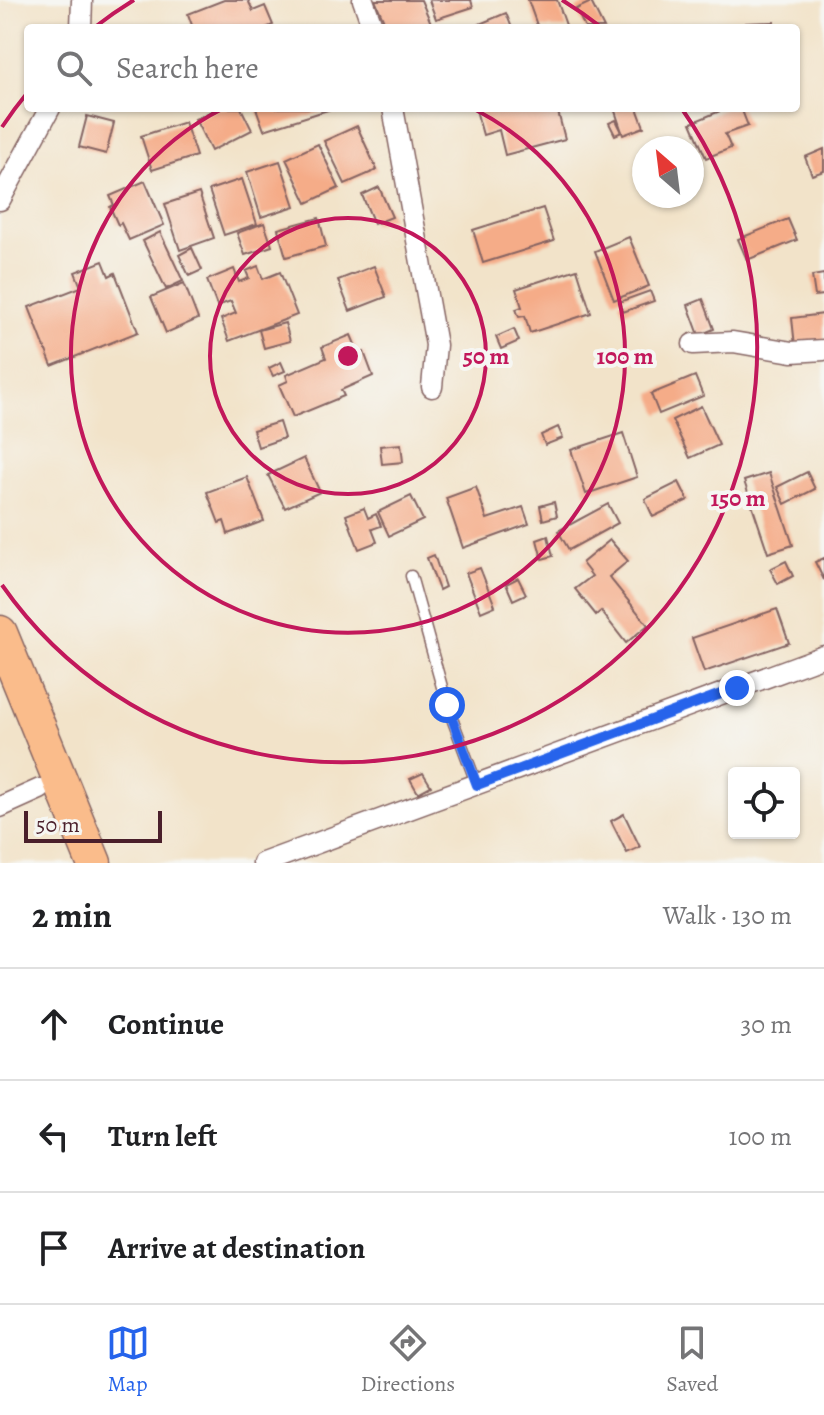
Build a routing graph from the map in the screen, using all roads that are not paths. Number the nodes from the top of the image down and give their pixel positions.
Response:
1 (82, 0) edge
2 (363, 0) edge
3 (81, 24) edge
4 (372, 24) edge
5 (48, 112) edge
6 (394, 112) edge
7 (0, 200) edge
8 (693, 344) dead end
9 (824, 350) edge
10 (432, 387) dead end
11 (411, 576) dead end
12 (0, 633) edge
13 (824, 656) edge
14 (0, 692) edge
15 (477, 785) junction
16 (40, 789) junction
17 (0, 807) edge
18 (70, 863) edge
19 (94, 863) edge
20 (263, 863) edge

1 - 3 street
2 - 4 street
5 - 7 street
6 - 10 street
8 - 9 street
11 - 15 lane
12 - 19 main road
13 - 15 street
14 - 16 main road
15 - 20 street
16 - 17 street
16 - 18 main road

